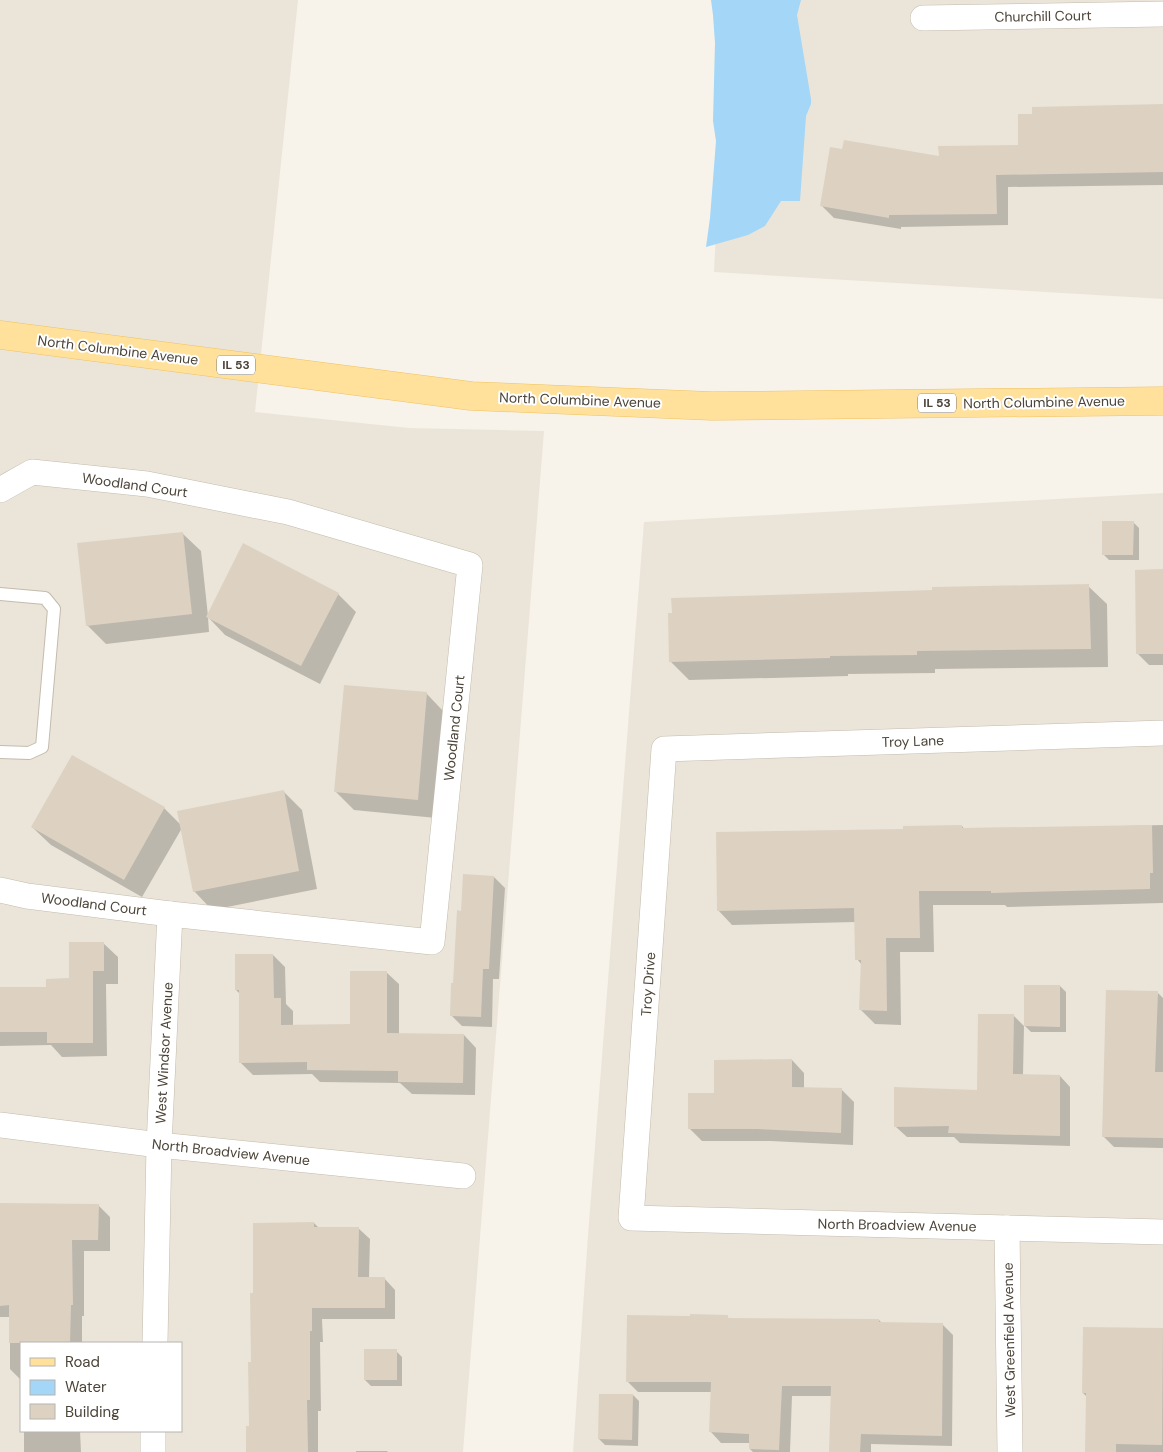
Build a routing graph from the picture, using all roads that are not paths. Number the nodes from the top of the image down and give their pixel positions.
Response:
1 (1163, 14) edge
2 (923, 18) dead end
3 (0, 335) edge
4 (1163, 401) edge
5 (0, 490) edge
6 (0, 594) edge
7 (1163, 733) edge
8 (664, 749) joint
9 (0, 752) edge
10 (0, 890) edge
11 (170, 914) junction
12 (0, 1125) edge
13 (159, 1145) junction
14 (463, 1176) dead end
15 (631, 1218) joint
16 (1007, 1228) junction
17 (1163, 1232) edge
18 (155, 1342) edge
19 (154, 1432) edge
20 (153, 1452) edge
21 (1010, 1452) edge

1 - 2 street, Churchill Court
3 - 4 main road, North Columbine Avenue / IL 53
5 - 11 street, Woodland Court
6 - 9 lane
7 - 8 street, Troy Lane
8 - 15 street, Troy Drive
10 - 11 street, Woodland Court
11 - 13 street, West Windsor Avenue
12 - 13 street, North Broadview Avenue
13 - 14 street, North Broadview Avenue
13 - 18 street, West Windsor Avenue
15 - 16 street, North Broadview Avenue
16 - 17 street, North Broadview Avenue
16 - 21 street, West Greenfield Avenue
19 - 20 street

